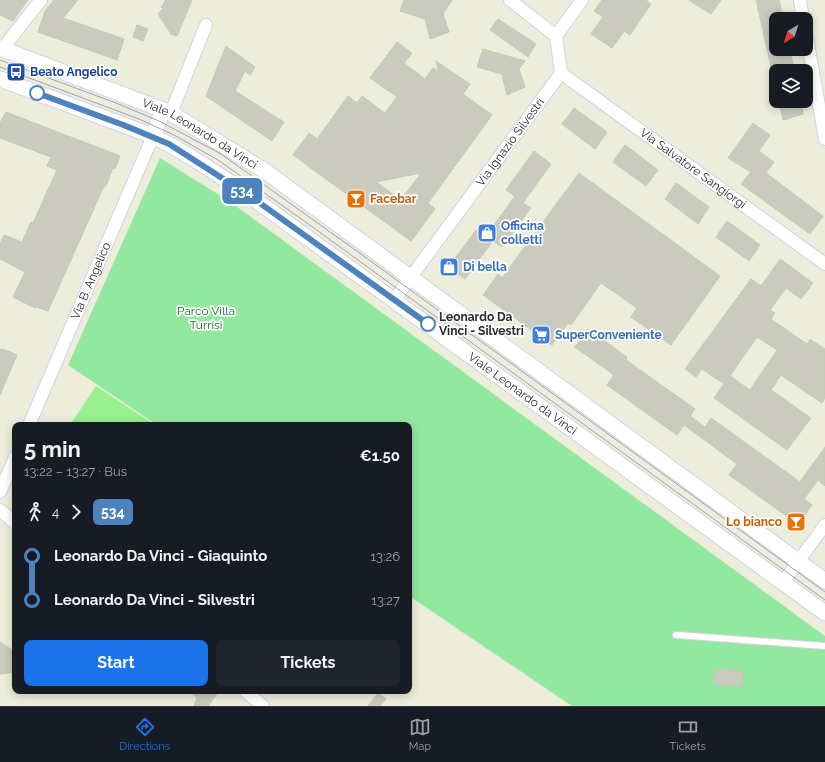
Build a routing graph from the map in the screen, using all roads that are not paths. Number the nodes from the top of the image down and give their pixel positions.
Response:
1 (41, 0) edge
2 (510, 0) edge
3 (582, 0) edge
4 (800, 0) edge
5 (802, 12) edge
6 (206, 25) dead end
7 (556, 36) junction
8 (1, 48) edge
9 (810, 56) edge
10 (561, 73) junction
11 (0, 79) edge
12 (167, 111) junction
13 (153, 136) junction
14 (825, 139) edge
15 (825, 264) edge
16 (410, 277) junction
17 (394, 300) junction
18 (30, 422) edge
19 (12, 464) edge
20 (0, 492) edge
21 (0, 510) edge
22 (12, 520) edge
23 (825, 525) edge
24 (798, 561) junction
25 (825, 581) edge
26 (783, 582) junction
27 (825, 613) edge
28 (676, 635) dead end
29 (825, 646) edge
30 (249, 694) edge
31 (263, 706) edge

1 - 8 street
2 - 7 street
3 - 7 street
4 - 5 street
6 - 12 street
7 - 10 street
8 - 12 street, Viale Leonardo da Vinci
9 - 14 street
10 - 15 street, Via Salvatore Sangiorgi
10 - 16 street, Via Ignazio Silvestri
11 - 13 street, Viale Leonardo da Vinci
12 - 13 street
12 - 16 street, Viale Leonardo da Vinci
13 - 17 street, Viale Leonardo da Vinci
13 - 18 street, Via B. Angelico
16 - 17 street, Via Ignazio Silvestri
16 - 24 street, Viale Leonardo da Vinci
17 - 26 street, Viale Leonardo da Vinci
19 - 20 street
21 - 22 street
23 - 24 street
24 - 25 street, Viale Leonardo da Vinci
24 - 26 street
26 - 27 street, Viale Leonardo da Vinci
28 - 29 lane
30 - 31 street

